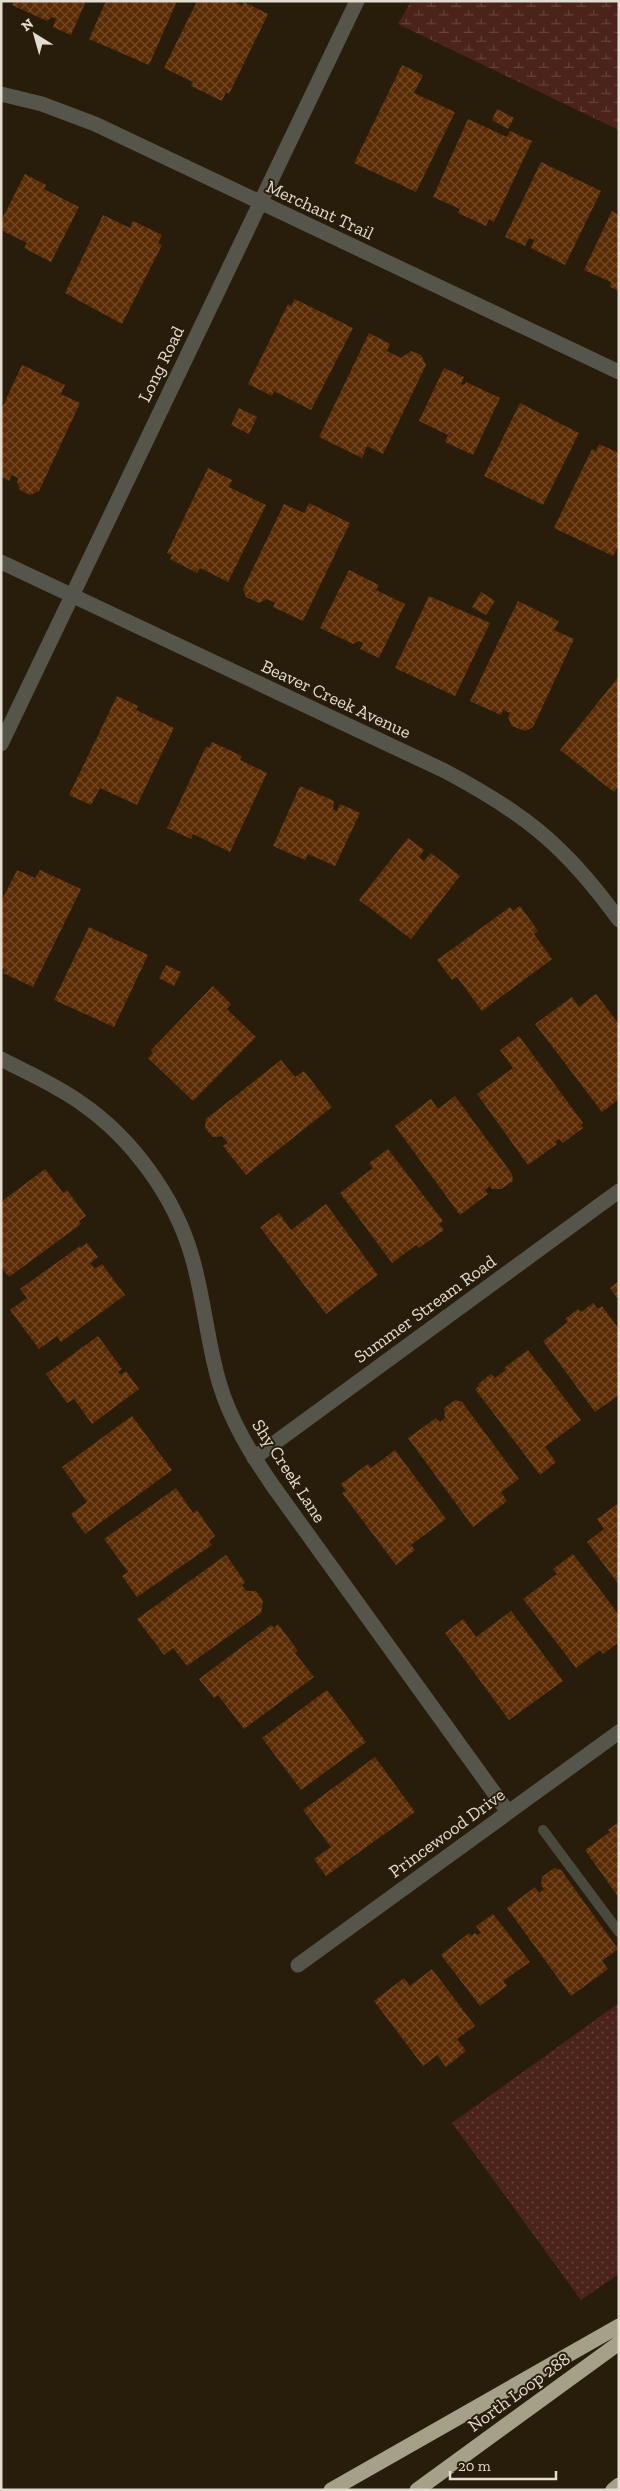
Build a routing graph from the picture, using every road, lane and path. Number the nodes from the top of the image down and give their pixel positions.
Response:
1 (357, 1) edge
2 (1, 94) edge
3 (259, 202) junction
4 (619, 372) edge
5 (1, 562) edge
6 (72, 596) junction
7 (1, 744) edge
8 (619, 920) edge
9 (1, 1059) edge
10 (619, 1190) edge
11 (254, 1458) junction
12 (619, 1732) edge
13 (508, 1812) junction
14 (298, 1965) dead end
15 (619, 2326) edge
16 (619, 2342) edge
17 (619, 2486) edge
18 (331, 2490) edge
19 (417, 2490) edge
20 (613, 2490) edge

1 - 3 street, Long Road
2 - 3 street, Merchant Trail
3 - 4 street, Merchant Trail
3 - 6 street, Long Road
5 - 6 street, Beaver Creek Avenue
6 - 7 street, Long Road
6 - 8 street, Beaver Creek Avenue
9 - 11 street, Shy Creek Lane
10 - 11 street, Summer Stream Road
11 - 13 street, Shy Creek Lane
12 - 13 street, Princewood Drive
13 - 14 street, Princewood Drive
15 - 18 highway
16 - 19 highway, North Loop 288
17 - 20 highway

